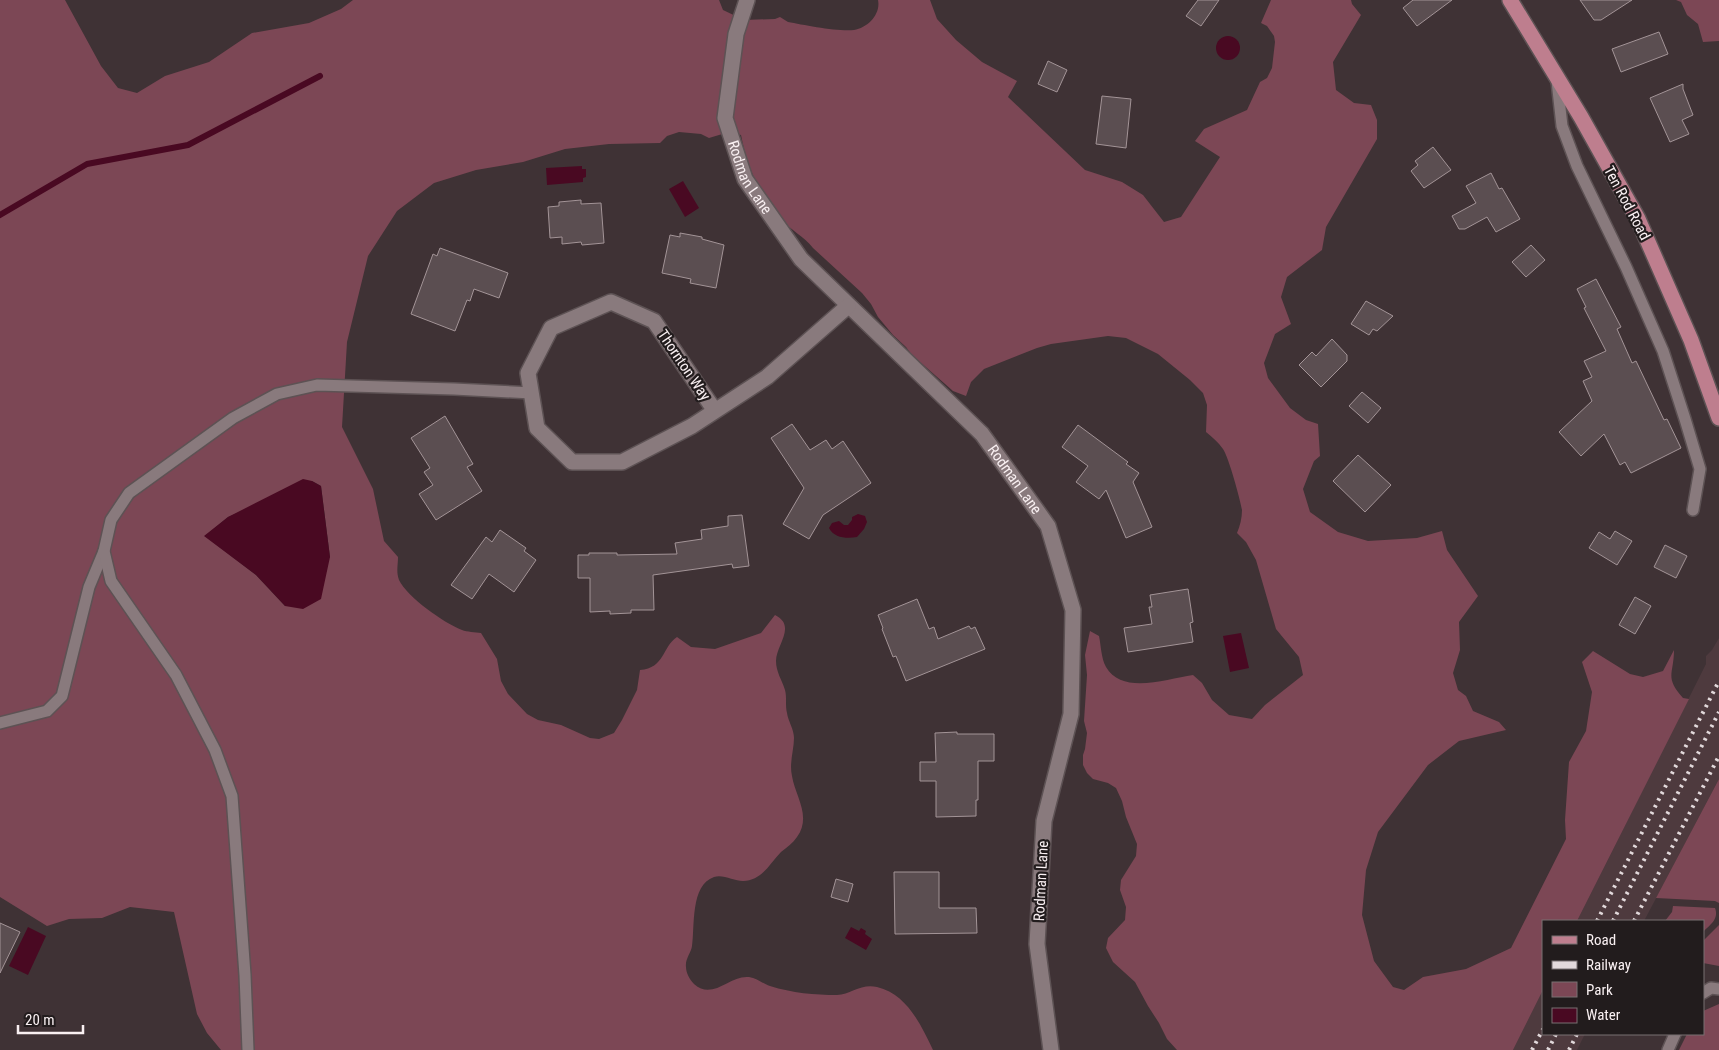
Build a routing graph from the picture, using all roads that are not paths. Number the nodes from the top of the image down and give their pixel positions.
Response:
1 (747, 0) edge
2 (1510, 0) edge
3 (1556, 76) junction
4 (848, 306) junction
5 (532, 393) junction
6 (715, 411) junction
7 (1719, 418) edge
8 (1693, 510) dead end
9 (104, 551) junction
10 (0, 723) edge
11 (1719, 989) edge
12 (1704, 992) edge
13 (1675, 1035) edge
14 (248, 1050) edge
15 (1052, 1050) edge
16 (1668, 1050) edge

1 - 4 street, Rodman Lane
2 - 3 main road, Ten Rod Road
3 - 7 main road, Ten Rod Road
3 - 8 lane
4 - 6 street, Thornton Way
4 - 15 street, Rodman Lane
5 - 6 street, Thornton Way
5 - 6 street, Thornton Way
5 - 9 lane
9 - 10 lane
9 - 14 lane
11 - 12 lane
13 - 16 lane

